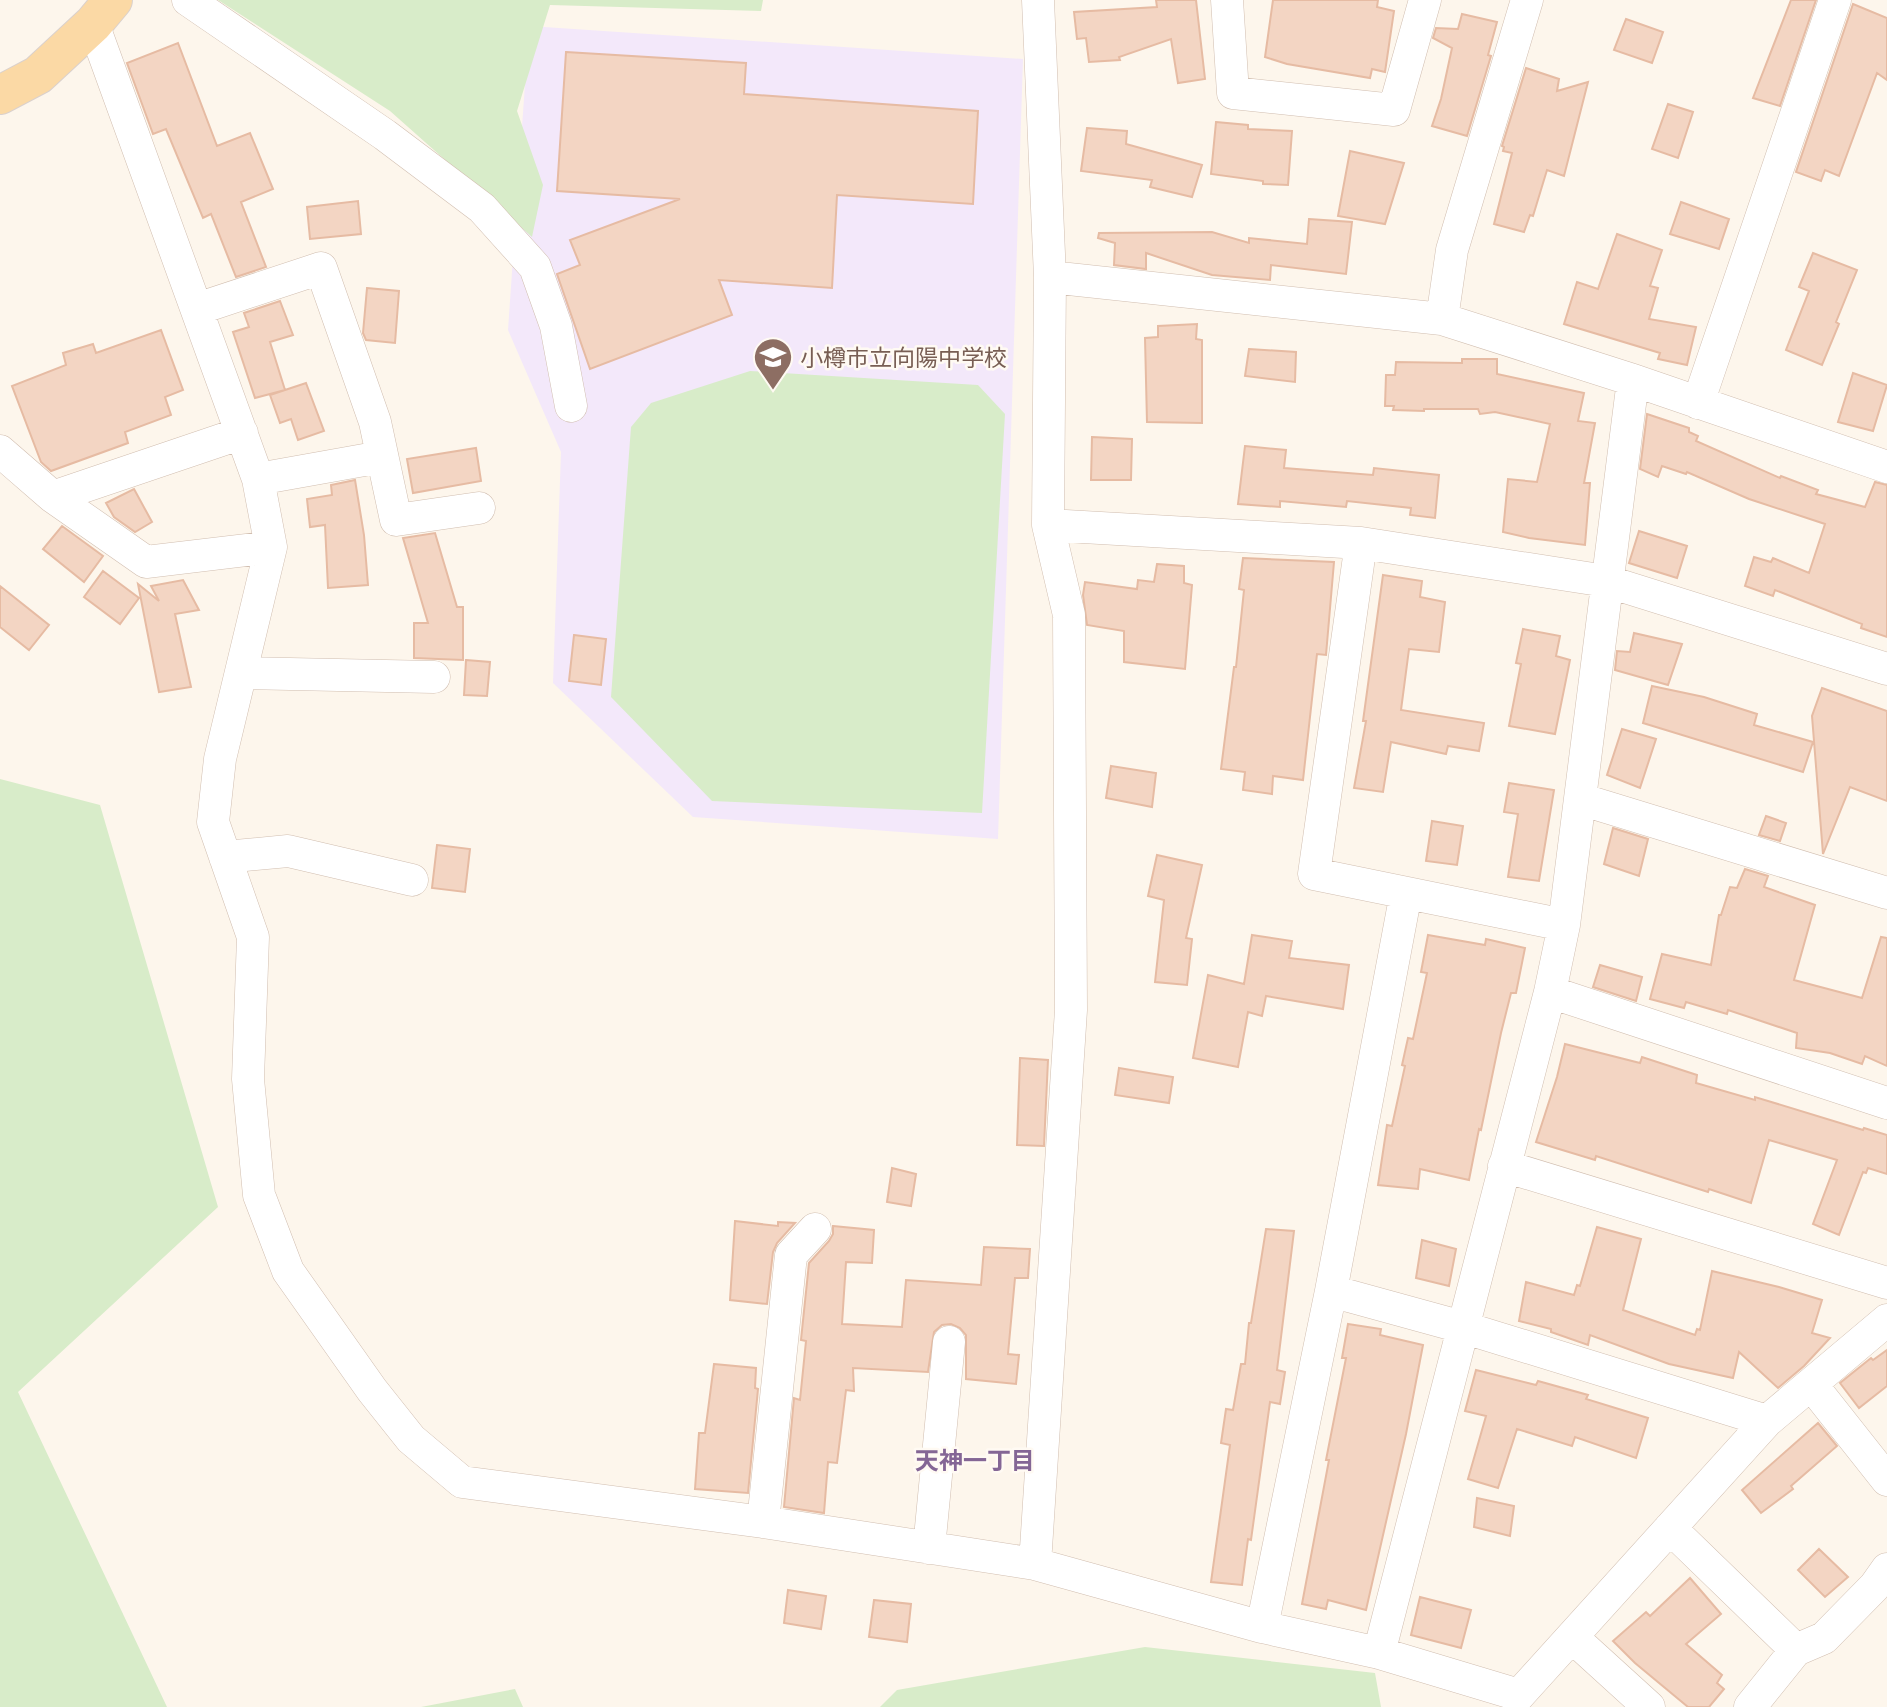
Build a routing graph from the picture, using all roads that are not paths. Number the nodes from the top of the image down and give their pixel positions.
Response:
1 (188, 0) edge
2 (1038, 0) edge
3 (1227, 0) edge
4 (1425, 0) edge
5 (1527, 0) edge
6 (1835, 0) edge
7 (103, 12) edge
8 (0, 95) edge
9 (1051, 277) junction
10 (197, 309) junction
11 (1443, 319) junction
12 (1633, 380) junction
13 (1698, 402) junction
14 (571, 406) dead end
15 (242, 433) junction
16 (0, 451) edge
17 (381, 457) junction
18 (1887, 467) edge
19 (258, 479) junction
20 (52, 497) junction
21 (479, 508) dead end
22 (1048, 525) junction
23 (1362, 542) junction
24 (271, 547) junction
25 (1606, 581) junction
26 (1887, 669) edge
27 (241, 673) junction
28 (434, 677) dead end
29 (1580, 799) junction
30 (225, 857) junction
31 (412, 880) dead end
32 (1406, 893) junction
33 (1887, 894) edge
34 (1564, 925) junction
35 (1550, 992) junction
36 (1887, 1103) edge
37 (1504, 1166) junction
38 (815, 1229) dead end
39 (1887, 1283) edge
40 (1331, 1292) junction
41 (1887, 1320) edge
42 (1462, 1327) junction
43 (949, 1342) dead end
44 (1811, 1384) junction
45 (1767, 1421) junction
46 (1887, 1480) edge
47 (763, 1522) junction
48 (1670, 1528) junction
49 (929, 1548) junction
50 (1035, 1564) junction
51 (1887, 1570) edge
52 (1262, 1627) junction
53 (1572, 1637) junction
54 (1796, 1650) junction
55 (1379, 1653) junction
56 (1521, 1701) edge
57 (1649, 1707) edge
58 (1750, 1707) edge

1 - 14 street
2 - 9 street
3 - 4 street
5 - 11 street
6 - 13 street
7 - 8 main road
7 - 10 street
9 - 11 street
9 - 22 street
10 - 15 street
10 - 17 street
11 - 12 street
12 - 13 street
12 - 25 street
13 - 18 street
15 - 19 street
15 - 20 street
16 - 20 street
17 - 19 street
17 - 21 street
19 - 24 street
20 - 24 street
22 - 23 street
22 - 50 street
23 - 25 street
23 - 32 street
24 - 27 street
25 - 26 street
25 - 29 street
27 - 28 street
27 - 30 street
29 - 33 street
29 - 34 street
30 - 31 street
30 - 47 street
32 - 34 street
32 - 40 street
34 - 35 street
35 - 36 street
35 - 37 street
37 - 39 street
37 - 42 street
38 - 47 street
40 - 42 street
40 - 52 street
41 - 44 street
42 - 45 street
42 - 55 street
43 - 49 street
44 - 45 street
44 - 46 street
45 - 48 street
47 - 49 street
48 - 53 street
48 - 54 street
49 - 50 street
50 - 52 street
51 - 54 street
52 - 55 street
53 - 56 street
53 - 57 street
54 - 58 street
55 - 56 street

